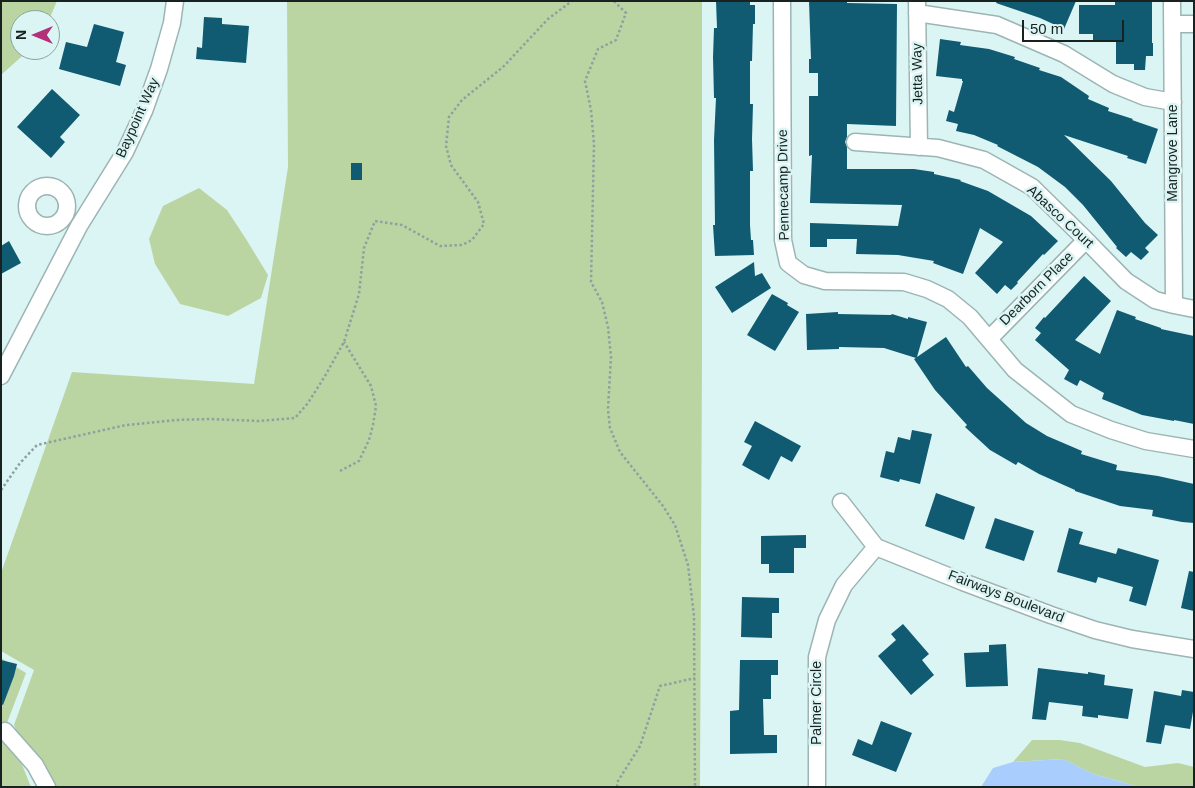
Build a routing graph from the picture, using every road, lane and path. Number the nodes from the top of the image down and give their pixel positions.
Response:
1 (174, 1) edge
2 (572, 1) edge
3 (614, 1) edge
4 (782, 1) edge
5 (1172, 1) edge
6 (917, 7) edge
7 (1172, 24) junction
8 (1194, 24) edge
9 (1173, 102) junction
10 (855, 142) dead end
11 (919, 147) junction
12 (63, 218) dead end
13 (79, 226) junction
14 (1086, 240) junction
15 (1174, 305) junction
16 (1194, 309) edge
17 (988, 339) junction
18 (344, 342) junction
19 (1, 376) edge
20 (1194, 449) edge
21 (340, 471) dead end
22 (1, 490) edge
23 (841, 502) dead end
24 (876, 547) junction
25 (1194, 649) edge
26 (695, 678) junction
27 (5, 731) dead end
28 (47, 787) edge
29 (617, 787) edge
30 (695, 787) edge
31 (817, 787) edge

1 - 13 street, Baypoint Way
2 - 18 path
3 - 26 path
4 - 17 street, Pennecamp Drive
5 - 7 street, Mangrove Lane
6 - 9 street
6 - 11 street, Jetta Way
7 - 8 street
7 - 9 street, Mangrove Lane
9 - 15 street, Mangrove Lane
10 - 11 street, Abasco Court
11 - 14 street, Abasco Court
12 - 13 street
13 - 19 street, Baypoint Way
14 - 15 street, Abasco Court
14 - 17 street, Dearborn Place
15 - 16 street, Abasco Court
17 - 20 street, Pennecamp Drive
18 - 21 path
18 - 22 path
23 - 24 street
24 - 25 street, Fairways Boulevard
24 - 31 street, Palmer Circle
26 - 29 path
26 - 30 path
27 - 28 street

